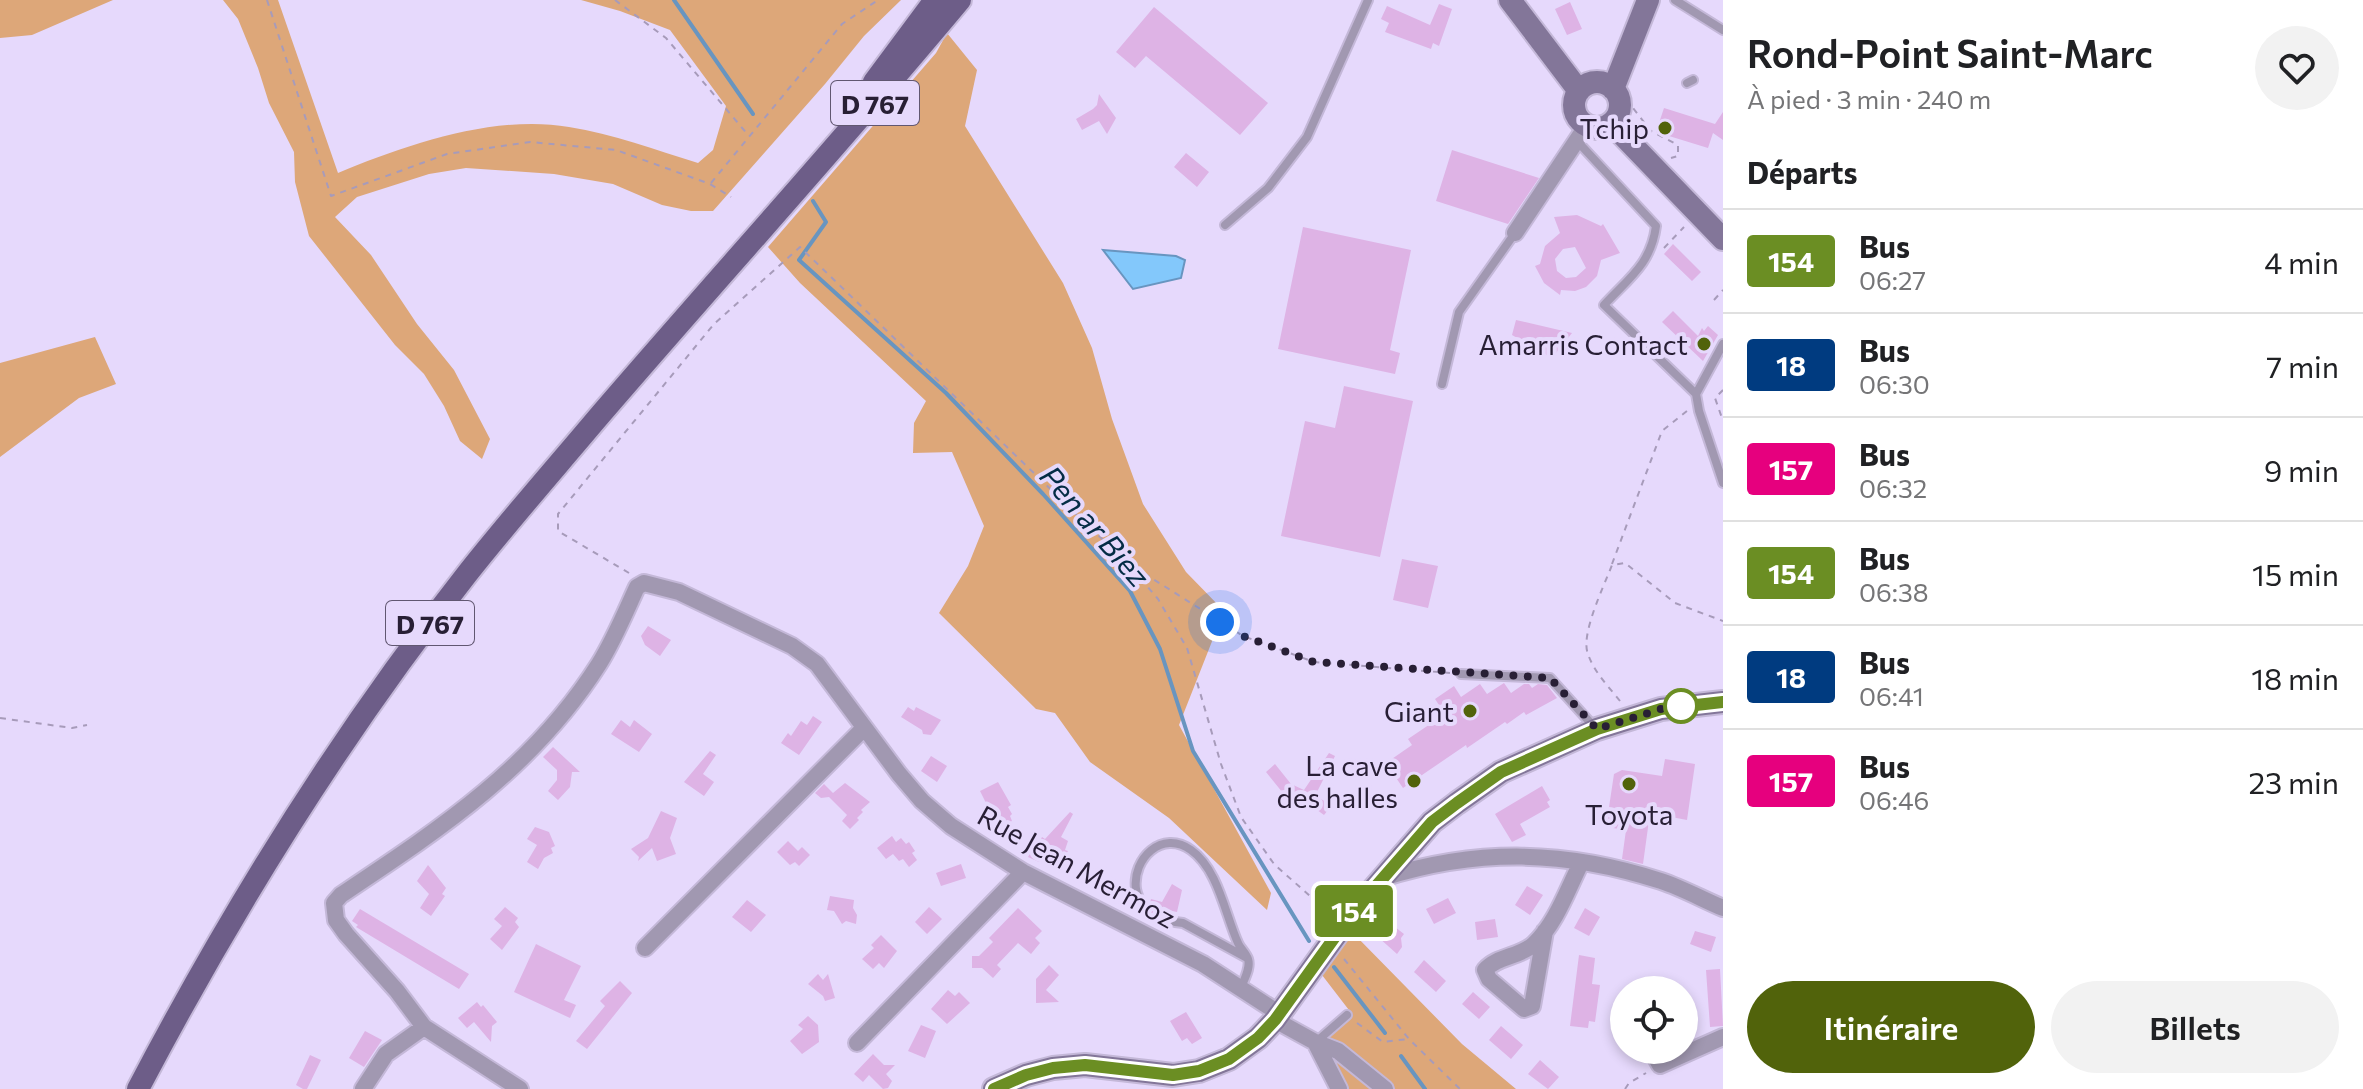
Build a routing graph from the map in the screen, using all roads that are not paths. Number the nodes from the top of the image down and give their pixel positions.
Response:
1 (935, 0) edge
2 (960, 0) edge
3 (1368, 0) edge
4 (1510, 0) edge
5 (1648, 0) edge
6 (1675, 0) edge
7 (1723, 30) edge
8 (1615, 83) junction
9 (1579, 91) junction
10 (1611, 123) junction
11 (1582, 133) junction
12 (786, 203) junction
13 (1225, 225) dead end
14 (1515, 233) joint
15 (1723, 239) edge
16 (1723, 344) edge
17 (1442, 384) dead end
18 (1697, 399) junction
19 (1723, 483) edge
20 (1461, 674) road end
21 (1723, 702) edge
22 (864, 728) junction
23 (1597, 729) junction
24 (1581, 863) junction
25 (1023, 872) junction
26 (1382, 879) junction
27 (1143, 907) dead end
28 (1723, 908) edge
29 (1175, 922) dead end
30 (1545, 931) junction
31 (645, 948) dead end
32 (1248, 958) junction
33 (1241, 989) junction
34 (1347, 1015) road end
35 (1278, 1017) junction
36 (424, 1027) junction
37 (1723, 1037) edge
38 (1315, 1042) junction
39 (857, 1043) dead end
40 (1698, 1046) edge
41 (138, 1089) edge
42 (363, 1089) edge
43 (520, 1089) edge
44 (994, 1089) edge
45 (1339, 1089) edge
46 (1385, 1089) edge

1 - 12 main road, D 767
2 - 12 main road, D 767
3 - 13 lane
4 - 9 main road
5 - 8 main road
6 - 7 lane
8 - 9 main road
8 - 10 main road
9 - 11 main road
10 - 11 main road
10 - 15 main road
11 - 14 street
11 - 18 lane
12 - 41 main road, D 767
14 - 17 lane
16 - 18 lane
18 - 19 lane
20 - 23 lane
21 - 23 main road
22 - 25 street, Rue Jean Mermoz
22 - 31 street
22 - 36 street, Rue Jean Mermoz
23 - 26 main road
24 - 26 street
24 - 28 street
24 - 30 street
25 - 33 street, Rue Jean Mermoz
25 - 39 street
26 - 35 main road
27 - 32 lane
29 - 32 lane
30 - 30 street
32 - 33 lane
33 - 35 street, Rue Jean Mermoz
34 - 38 lane
35 - 38 street, Rue Jean Mermoz
35 - 44 main road
36 - 42 street
36 - 43 street
37 - 40 street
38 - 45 street
38 - 46 street, Rue Jean Mermoz

